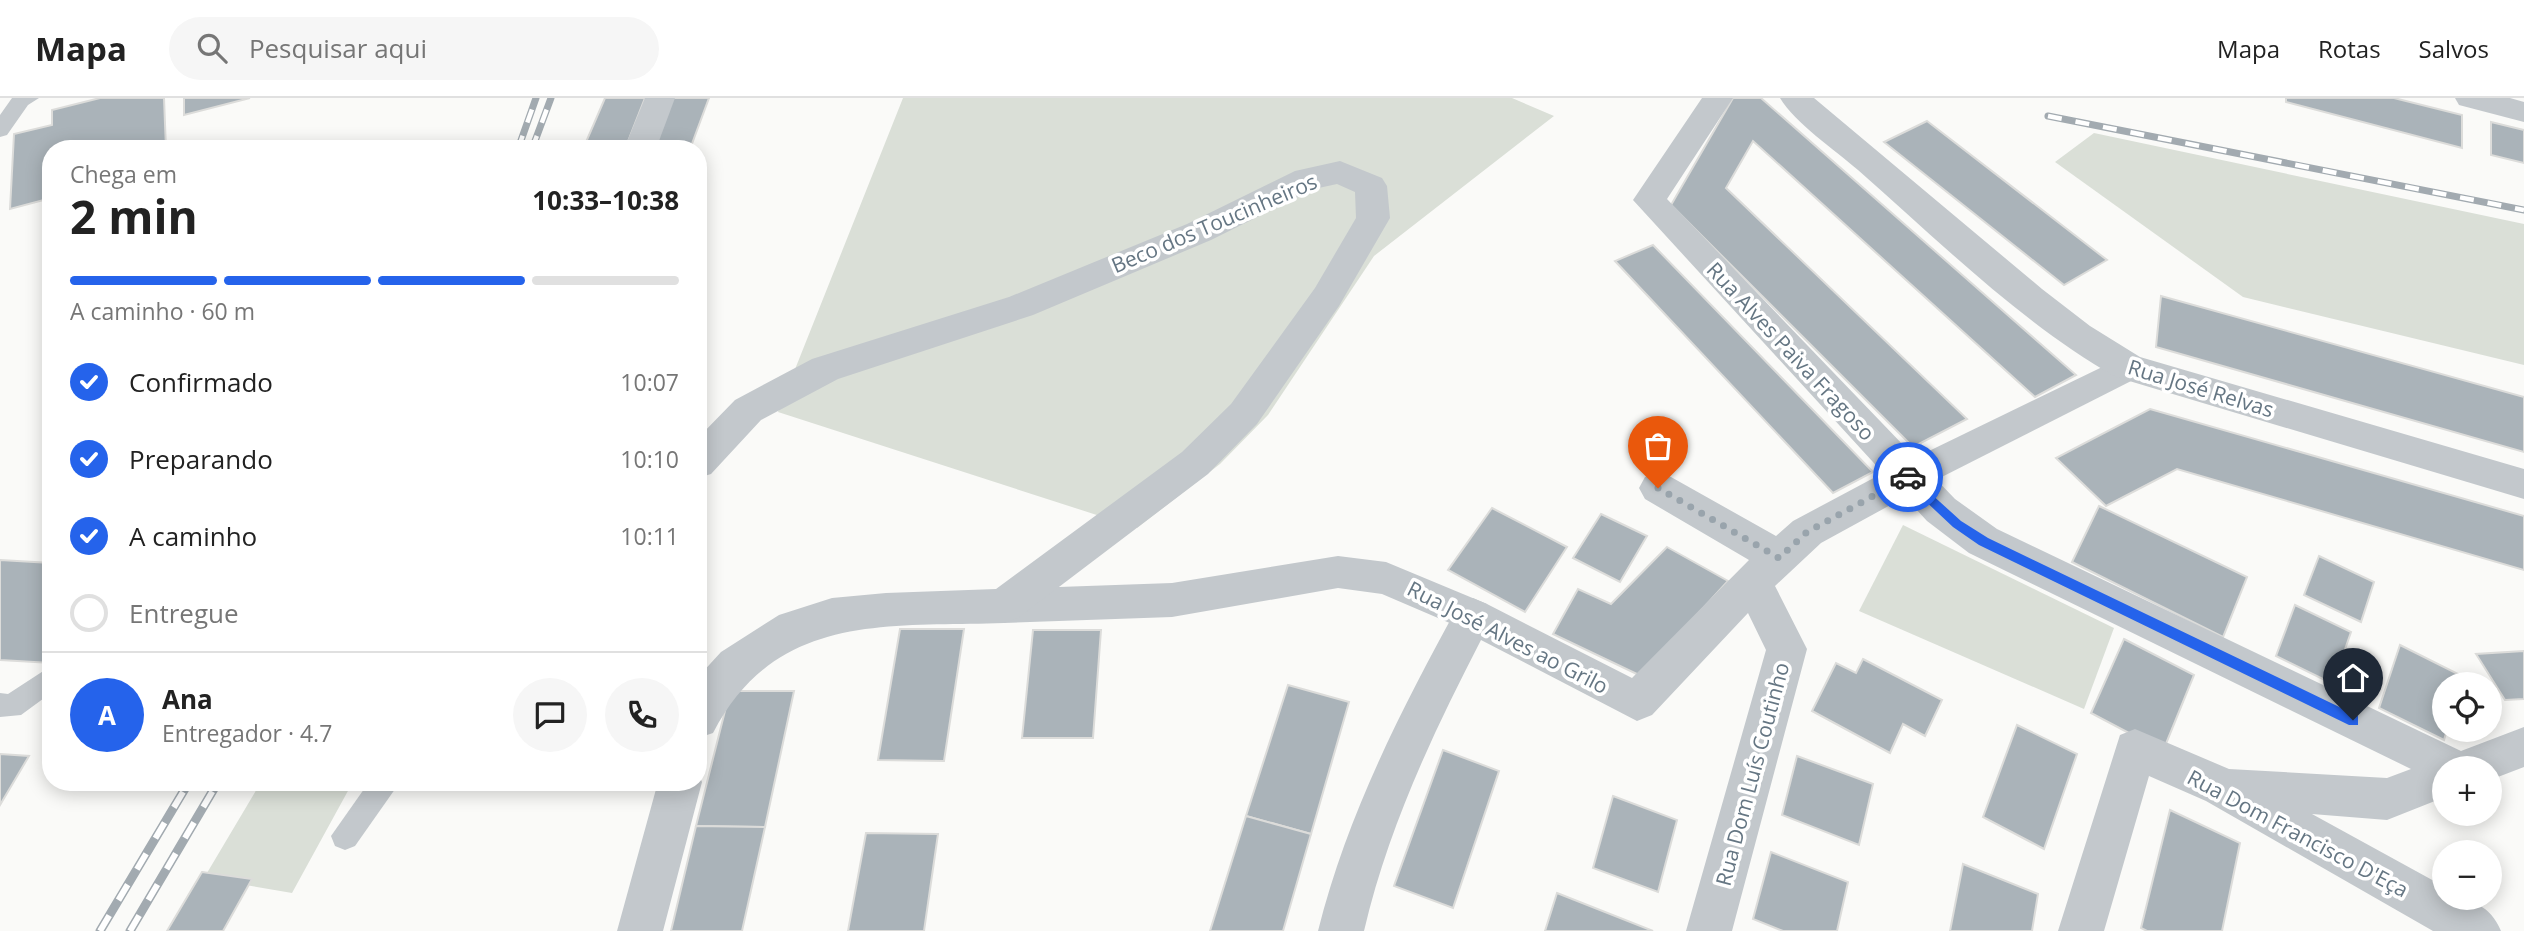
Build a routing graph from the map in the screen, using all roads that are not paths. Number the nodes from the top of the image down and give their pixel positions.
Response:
1 (29, 98) edge
2 (660, 98) edge
3 (1718, 98) edge
4 (1795, 98) edge
5 (2470, 98) edge
6 (2524, 111) edge
7 (0, 130) edge
8 (644, 140) edge
9 (2129, 368) junction
10 (707, 453) edge
11 (1909, 477) junction
12 (2524, 484) edge
13 (1658, 488) dead end
14 (1765, 570) junction
15 (1004, 606) junction
16 (1474, 616) junction
17 (42, 684) edge
18 (707, 702) edge
19 (0, 705) edge
20 (2524, 747) edge
21 (2500, 756) edge
22 (2432, 758) edge
23 (2432, 783) edge
24 (2221, 787) junction
25 (379, 791) edge
26 (678, 791) edge
27 (345, 836) dead end
28 (640, 931) edge
29 (1341, 931) edge
30 (1709, 931) edge
31 (2081, 931) edge
32 (2478, 931) edge

1 - 7 lane
2 - 8 street
3 - 11 street, Rua Alves Paiva Fragoso
4 - 9 street, Rua José Relvas
5 - 6 street
9 - 11 street
9 - 12 street, Rua José Relvas
10 - 15 street, Beco dos Toucinheiros
11 - 14 street
11 - 22 street, Rua Alves Paiva Fragoso
13 - 14 street
14 - 16 street, Rua José Alves ao Grilo
14 - 30 street, Rua Dom Luís Coutinho
15 - 16 street, Rua José Alves ao Grilo
15 - 18 street
16 - 29 street
17 - 19 lane
20 - 21 street
23 - 24 street
24 - 31 street, Rua Dom Francisco D'Eça
24 - 32 street, Rua Dom Francisco D'Eça
25 - 27 lane
26 - 28 street

